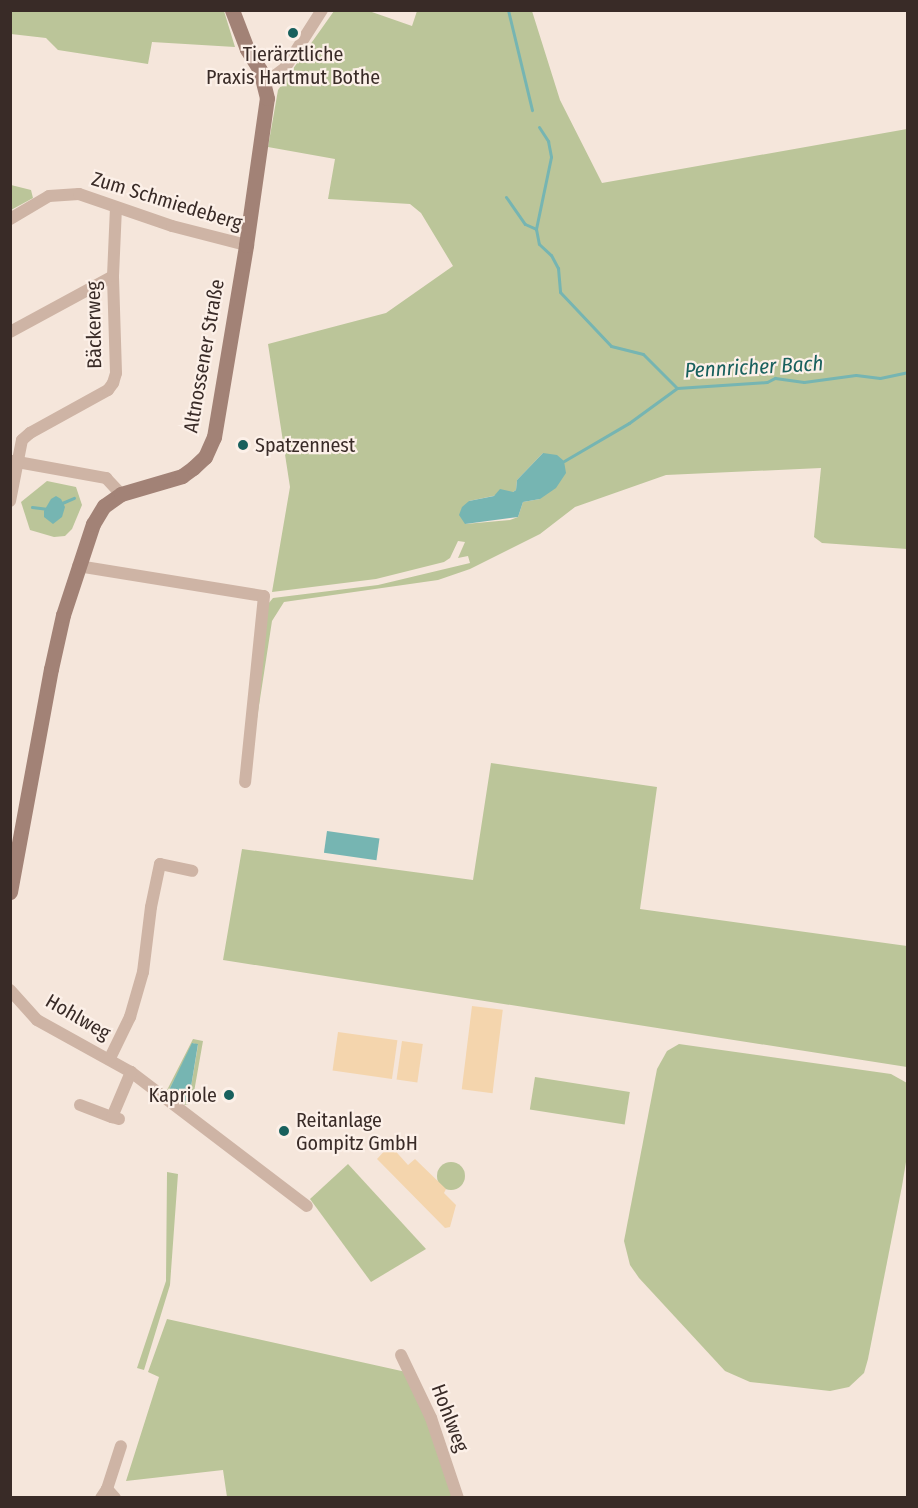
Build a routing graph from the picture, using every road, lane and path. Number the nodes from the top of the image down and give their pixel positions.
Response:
1 (232, 10) edge
2 (322, 10) edge
3 (265, 83) junction
4 (116, 208) junction
5 (10, 219) edge
6 (246, 245) junction
7 (113, 276) junction
8 (10, 332) edge
9 (14, 461) edge
10 (121, 494) junction
11 (10, 501) edge
12 (78, 566) junction
13 (245, 782) dead end
14 (192, 871) dead end
15 (10, 892) edge
16 (10, 990) edge
17 (110, 1058) junction
18 (131, 1072) junction
19 (80, 1105) dead end
20 (307, 1206) dead end
21 (401, 1355) dead end
22 (121, 1446) dead end
23 (108, 1494) edge
24 (458, 1497) edge

1 - 3 street, Altnossener Straße
2 - 3 street
3 - 6 street, Altnossener Straße
4 - 5 street, Zum Schmiedeberg
4 - 6 street, Zum Schmiedeberg
4 - 7 street, Bäckerweg
6 - 10 street, Altnossener Straße
7 - 8 street
7 - 9 street, Bäckerweg
9 - 10 street
9 - 11 street
10 - 12 street, Altnossener Straße
12 - 13 street
12 - 15 street, Altnossener Straße
14 - 17 street
16 - 17 street, Hohlweg
17 - 18 street, Hohlweg
18 - 19 street
18 - 20 street, Hohlweg
21 - 24 street, Hohlweg
22 - 23 street

